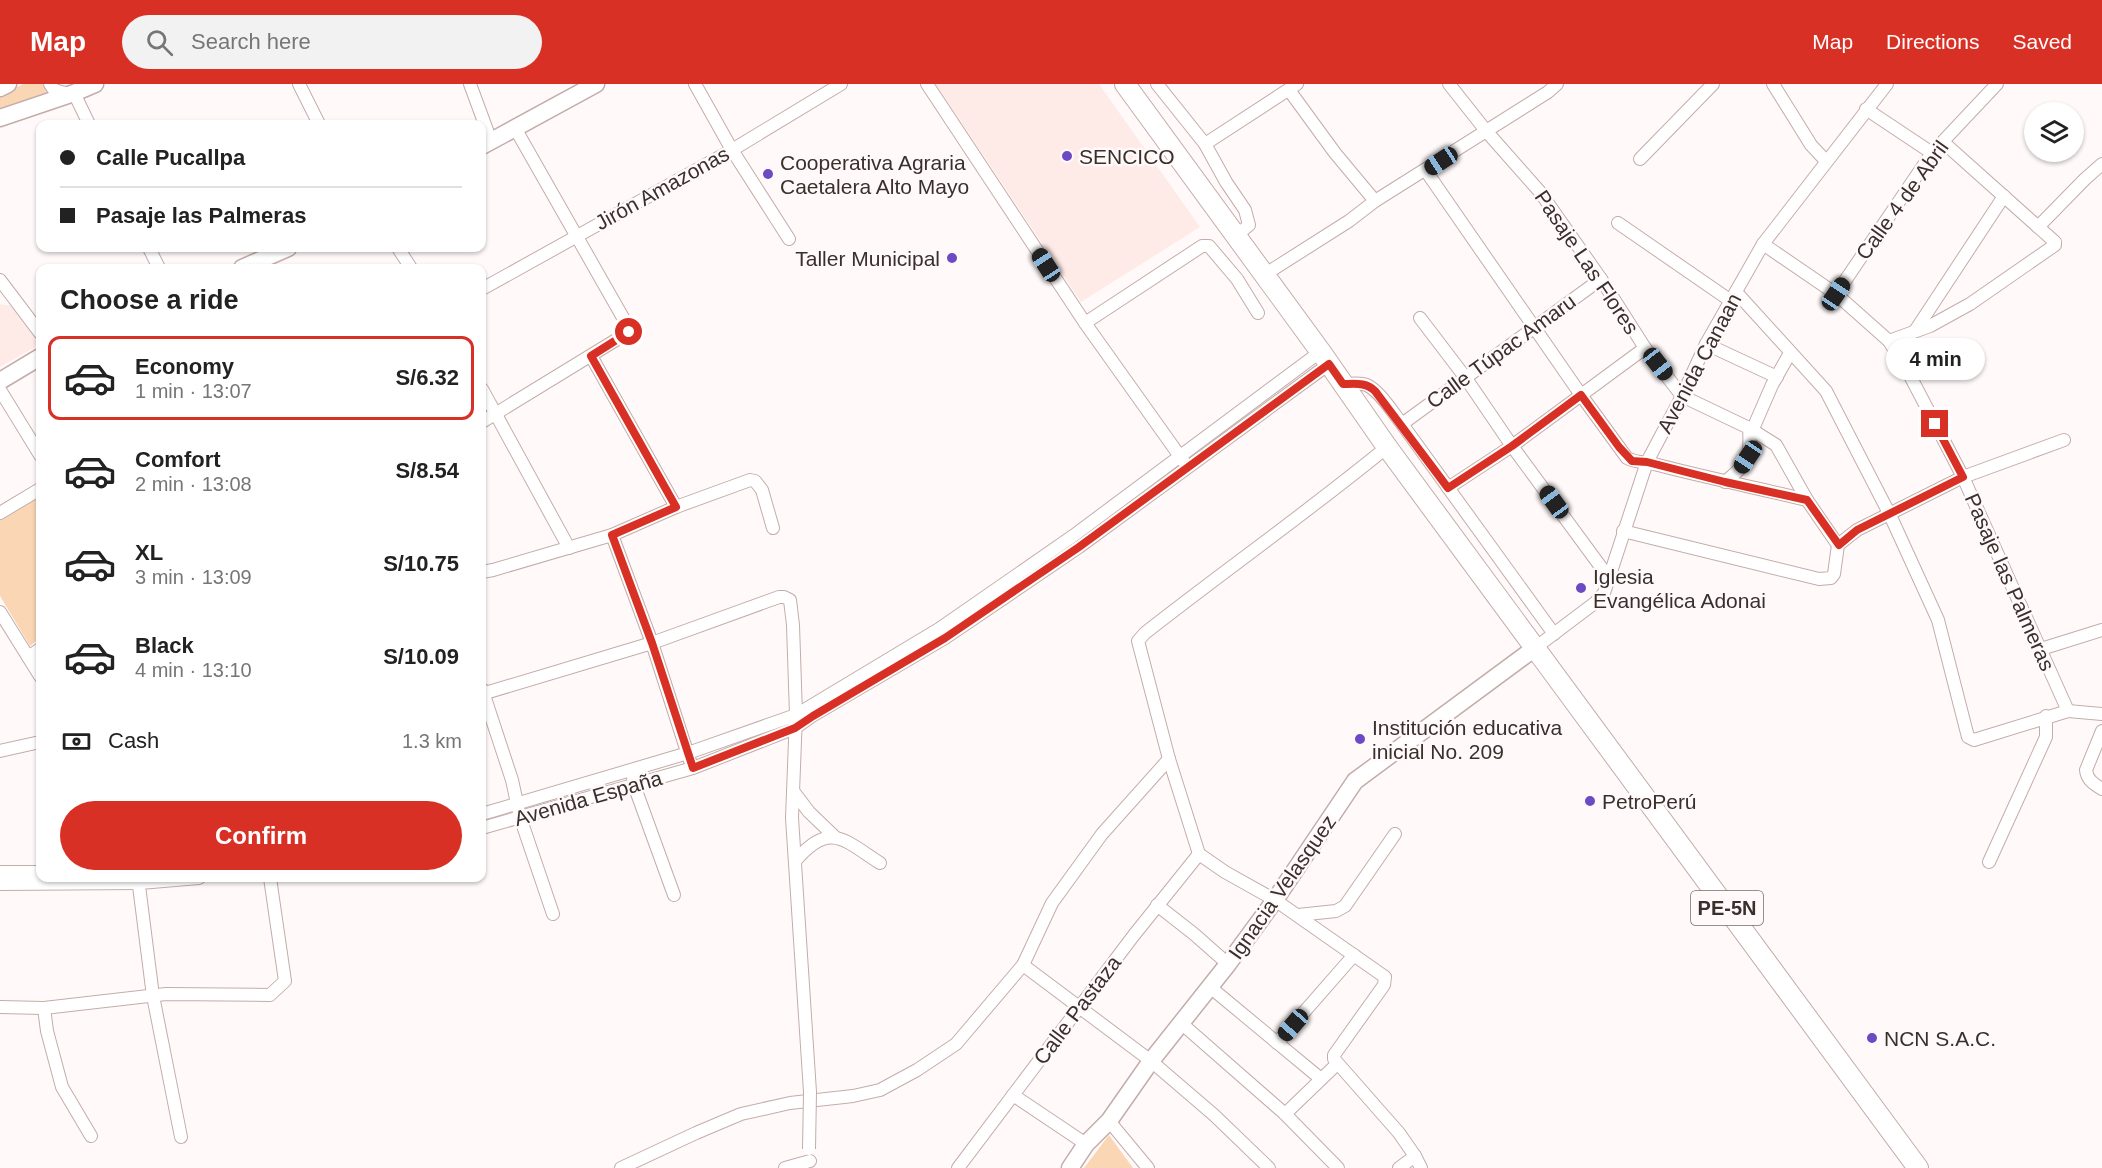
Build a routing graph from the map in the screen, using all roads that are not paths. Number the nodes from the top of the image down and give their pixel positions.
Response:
1 (8, 84) edge
2 (50, 84) edge
3 (95, 84) edge
4 (299, 84) edge
5 (470, 84) edge
6 (695, 84) edge
7 (841, 84) edge
8 (927, 84) edge
9 (1125, 84) edge
10 (1156, 84) edge
11 (1449, 84) edge
12 (1557, 84) edge
13 (1713, 84) edge
14 (1773, 84) edge
15 (1887, 84) edge
16 (1997, 84) edge
17 (593, 85) edge
18 (1293, 87) edge
19 (0, 88) edge
20 (77, 89) edge
21 (1866, 109) junction
22 (0, 118) edge
23 (88, 120) edge
24 (317, 120) edge
25 (480, 120) edge
26 (515, 128) junction
27 (1487, 132) junction
28 (1943, 142) junction
29 (486, 143) edge
30 (1205, 144) junction
31 (732, 150) junction
32 (1932, 153) junction
33 (1640, 159) dead end
34 (1826, 160) junction
35 (2102, 164) edge
36 (1426, 171) junction
37 (2004, 195) junction
38 (1376, 201) junction
39 (1618, 223) dead end
40 (2038, 227) junction
41 (576, 236) junction
42 (1236, 236) junction
43 (789, 239) dead end
44 (1763, 244) junction
45 (282, 252) edge
46 (264, 264) edge
47 (1261, 270) junction
48 (1237, 279) junction
49 (1601, 279) junction
50 (0, 280) edge
51 (486, 287) edge
52 (1836, 294) junction
53 (1734, 296) junction
54 (1258, 313) dead end
55 (1420, 318) dead end
56 (1085, 323) junction
57 (1534, 327) junction
58 (36, 328) edge
59 (1915, 331) junction
60 (1889, 341) junction
61 (1706, 344) junction
62 (1645, 348) junction
63 (1790, 352) junction
64 (591, 356) junction
65 (1325, 358) junction
66 (36, 359) edge
67 (1466, 377) junction
68 (1777, 377) junction
69 (0, 381) edge
70 (1343, 384) junction
71 (0, 390) edge
72 (1581, 395) junction
73 (486, 396) edge
74 (1682, 396) junction
75 (496, 414) junction
76 (486, 420) edge
77 (1402, 424) junction
78 (1751, 429) junction
79 (2064, 440) dead end
80 (1512, 446) junction
81 (1387, 447) junction
82 (36, 448) edge
83 (1180, 456) junction
84 (1647, 462) junction
85 (1188, 467) junction
86 (1963, 477) junction
87 (1725, 482) junction
88 (1448, 488) junction
89 (36, 491) edge
90 (1807, 500) junction
91 (676, 507) junction
92 (0, 513) edge
93 (1890, 515) junction
94 (773, 528) dead end
95 (1623, 531) junction
96 (612, 535) junction
97 (1839, 545) junction
98 (569, 548) junction
99 (486, 571) edge
100 (1609, 578) junction
101 (0, 612) edge
102 (2102, 630) edge
103 (1554, 633) junction
104 (652, 643) junction
105 (1535, 648) junction
106 (2041, 649) junction
107 (36, 651) edge
108 (28, 657) junction
109 (36, 670) edge
110 (486, 691) edge
111 (486, 704) edge
112 (2068, 711) junction
113 (2102, 714) edge
114 (796, 715) junction
115 (2046, 716) junction
116 (795, 728) junction
117 (2102, 731) edge
118 (36, 743) edge
119 (0, 751) edge
120 (688, 753) junction
121 (1169, 759) junction
122 (632, 768) junction
123 (693, 768) junction
124 (634, 785) junction
125 (2102, 789) edge
126 (793, 790) junction
127 (518, 803) junction
128 (486, 813) edge
129 (520, 817) junction
130 (486, 827) edge
131 (1395, 834) dead end
132 (834, 837) junction
133 (1199, 854) junction
134 (796, 860) junction
135 (1989, 862) dead end
136 (880, 863) dead end
137 (0, 872) edge
138 (36, 873) edge
139 (15, 879) junction
140 (36, 879) edge
141 (139, 882) edge
142 (271, 882) edge
143 (0, 884) edge
144 (674, 895) dead end
145 (1275, 900) junction
146 (1157, 906) junction
147 (554, 914) dead end
148 (1298, 915) junction
149 (1353, 955) junction
150 (1228, 964) junction
151 (1023, 965) junction
152 (1210, 987) junction
153 (153, 996) junction
154 (0, 1007) edge
155 (44, 1008) junction
156 (1079, 1008) junction
157 (1181, 1023) junction
158 (1277, 1043) junction
159 (1151, 1061) junction
160 (1337, 1064) junction
161 (1321, 1079) junction
162 (1013, 1095) junction
163 (1285, 1114) junction
164 (1109, 1121) junction
165 (91, 1136) dead end
166 (181, 1137) dead end
167 (1086, 1144) junction
168 (810, 1160) edge
169 (1418, 1162) edge
170 (621, 1168) edge
171 (784, 1168) edge
172 (958, 1168) edge
173 (1070, 1168) edge
174 (1148, 1168) edge
175 (1269, 1168) edge
176 (1338, 1168) edge
177 (1399, 1168) edge
178 (1918, 1168) edge

1 - 19 main road
2 - 20 street
3 - 20 main road
4 - 24 street
5 - 25 street
6 - 31 street
7 - 31 street, Jirón Amazonas
8 - 56 street
9 - 42 highway, PE-5N
10 - 30 street
11 - 27 street, Pasaje Las Flores
12 - 27 street
13 - 33 street
14 - 34 street
15 - 21 street, Avenida Canaan
16 - 28 street, Calle 4 de Abril
17 - 26 main road
18 - 30 street
18 - 38 street
20 - 22 main road
20 - 23 street
21 - 32 street
21 - 34 street, Avenida Canaan
26 - 29 main road
26 - 41 street
27 - 36 street
27 - 49 street, Pasaje Las Flores
28 - 32 street, Calle 4 de Abril
28 - 37 street
30 - 42 street
31 - 41 street, Jirón Amazonas
31 - 43 street
32 - 52 street, Calle 4 de Abril
34 - 44 street, Avenida Canaan
35 - 40 street
36 - 38 street
36 - 57 street
37 - 40 street
37 - 59 street
38 - 47 street
39 - 53 street
40 - 59 street
41 - 51 street, Jirón Amazonas
41 - 64 street
42 - 47 highway, PE-5N
44 - 52 street, Pasaje las Palmeras
44 - 53 street, Avenida Canaan
45 - 46 main road
47 - 48 street
47 - 65 highway, PE-5N
48 - 54 street
48 - 56 street
49 - 57 street, Calle Túpac Amaru
49 - 62 street, Pasaje Las Flores
50 - 58 street
52 - 60 street, Pasaje las Palmeras
53 - 61 street, Avenida Canaan
53 - 63 street
55 - 67 street
56 - 83 street
57 - 67 street, Calle Túpac Amaru
57 - 72 street
59 - 60 street
60 - 86 street, Pasaje las Palmeras
61 - 68 street
61 - 74 street, Avenida Canaan
62 - 72 street
62 - 74 street, Pasaje Las Flores
63 - 68 street
63 - 93 street
64 - 75 street
64 - 91 street
65 - 70 highway, PE-5N
65 - 83 street, Avenida España
65 - 85 street, Avenida España
66 - 69 main road
67 - 77 street, Calle Túpac Amaru
67 - 80 street
68 - 78 street
70 - 77 street
70 - 81 highway, PE-5N
71 - 82 street
72 - 80 street
72 - 84 street
73 - 75 street
74 - 78 street
74 - 84 street, Avenida Canaan
75 - 76 street
75 - 98 street
77 - 88 street
78 - 87 street
78 - 90 street
79 - 86 street
80 - 88 street
80 - 100 street
81 - 105 highway, PE-5N
81 - 121 street
83 - 85 street
83 - 114 street, Avenida España
84 - 87 street
84 - 95 street, Avenida Canaan
85 - 116 street, Avenida España
86 - 93 street
86 - 106 street, Pasaje las Palmeras
87 - 90 street
88 - 103 street
89 - 92 street
90 - 97 street
91 - 94 street
91 - 96 street
93 - 97 street
93 - 115 street
95 - 97 street
95 - 100 street, Avenida Canaan
96 - 98 street
96 - 104 street
98 - 99 street
100 - 103 street, Avenida Canaan
101 - 108 street
102 - 106 street
103 - 105 street, Avenida Canaan
104 - 110 street
104 - 114 street
104 - 120 street
105 - 145 main road, Ignacia Velasquez
105 - 178 highway, PE-5N
106 - 112 street, Pasaje las Palmeras
107 - 108 street
108 - 109 street
111 - 127 street
112 - 113 street
112 - 115 street
114 - 116 street
114 - 120 street, Avenida España
115 - 135 street
116 - 123 street, Avenida España
116 - 126 street
117 - 125 street
118 - 119 street
120 - 122 street, Avenida España
120 - 123 street
121 - 133 street
121 - 151 street
122 - 124 street
122 - 127 street, Avenida España
123 - 124 street, Avenida España
124 - 129 street, Avenida España
124 - 144 street
126 - 132 street
126 - 134 street
127 - 128 street, Avenida España
127 - 129 street
129 - 130 street, Avenida España
129 - 147 street
131 - 148 street
132 - 134 street
132 - 136 street
133 - 145 street
133 - 146 street, Calle Pastaza
134 - 168 street, bridge
137 - 139 street
138 - 139 street
139 - 140 street
139 - 143 street
141 - 153 street
142 - 153 street
145 - 148 street
145 - 150 main road, Ignacia Velasquez
146 - 150 street
146 - 156 street, Calle Pastaza
148 - 149 street
149 - 158 street
149 - 160 street
150 - 152 main road, Ignacia Velasquez
151 - 156 street
151 - 170 street
152 - 157 main road, Ignacia Velasquez
152 - 158 street
153 - 155 street
153 - 166 street
154 - 155 street
155 - 165 street
156 - 159 street
156 - 162 street, Calle Pastaza
157 - 159 main road, Ignacia Velasquez
157 - 163 street
158 - 161 street
159 - 164 main road, Ignacia Velasquez
159 - 175 street
160 - 161 street
160 - 169 street
161 - 163 street
162 - 167 street
162 - 172 street, Calle Pastaza
163 - 176 street
164 - 167 main road, Ignacia Velasquez
164 - 174 street
167 - 173 main road, Ignacia Velasquez
168 - 171 street
169 - 177 street

